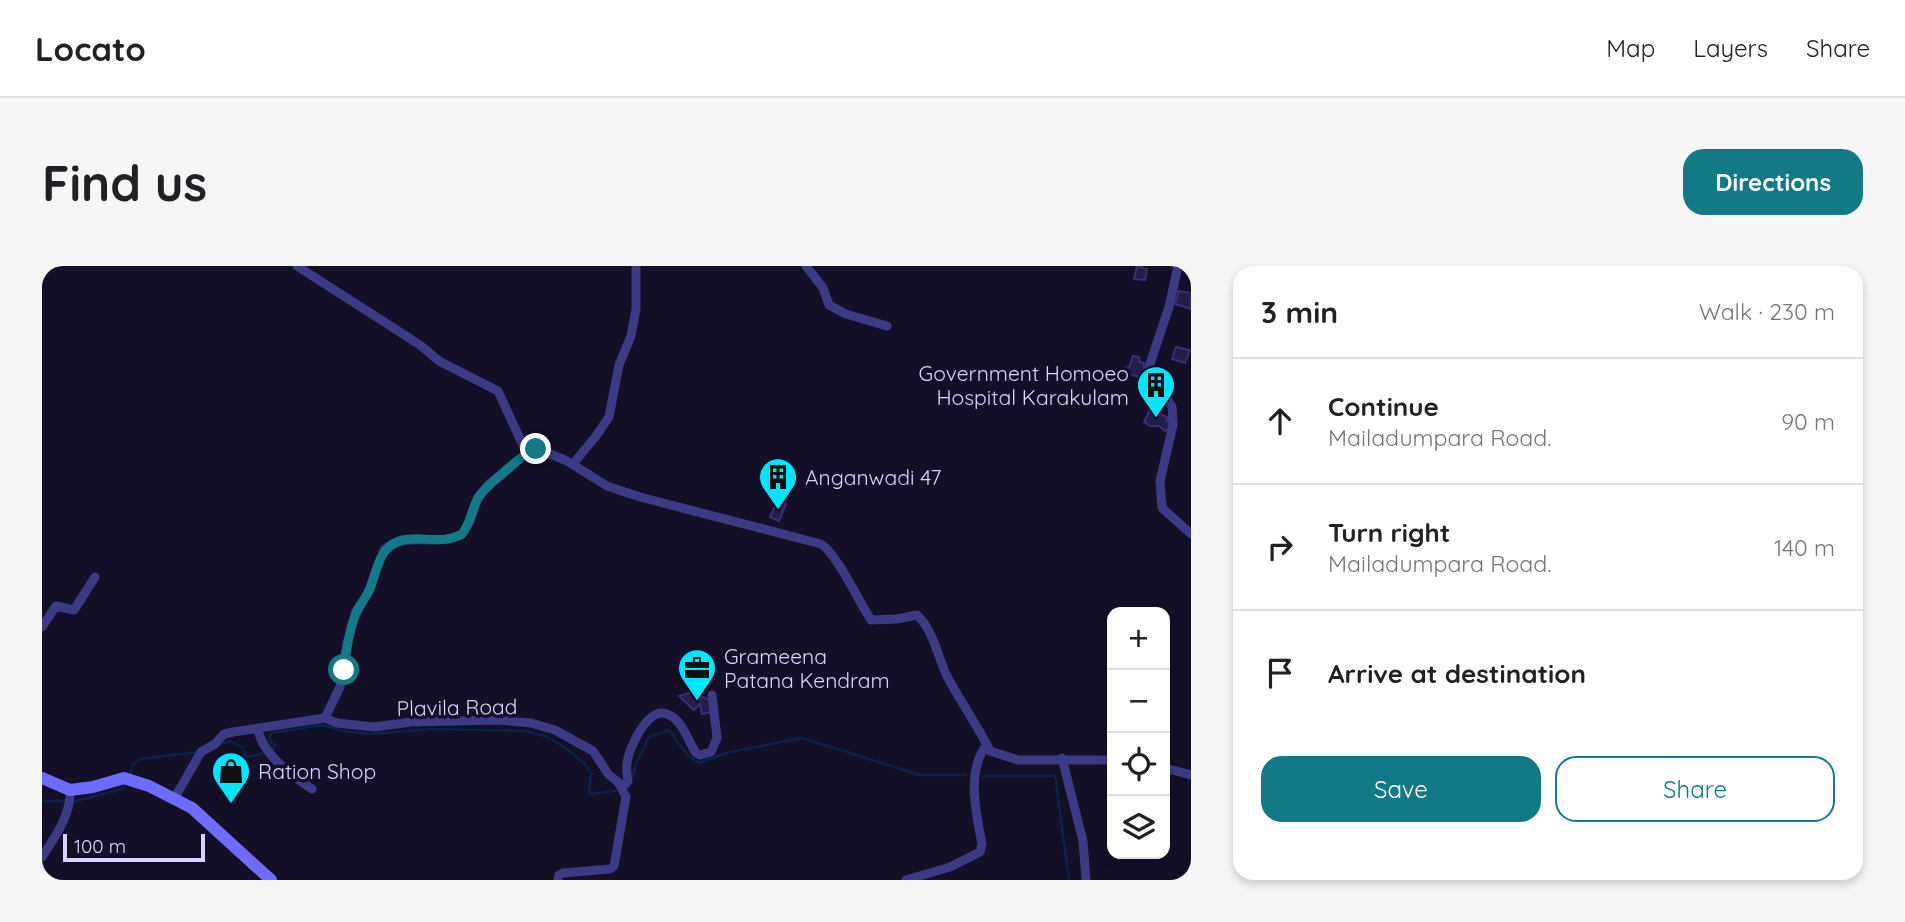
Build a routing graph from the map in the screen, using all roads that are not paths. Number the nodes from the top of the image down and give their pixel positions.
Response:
1 (297, 266) edge
2 (636, 266) edge
3 (806, 266) edge
4 (1178, 266) edge
5 (887, 326) dead end
6 (526, 452) junction
7 (573, 464) junction
8 (1191, 534) edge
9 (95, 577) dead end
10 (42, 627) edge
11 (712, 695) dead end
12 (325, 718) junction
13 (258, 730) junction
14 (987, 744) junction
15 (1062, 758) junction
16 (1107, 760) edge
17 (1170, 769) edge
18 (1191, 775) edge
19 (42, 778) edge
20 (622, 788) junction
21 (312, 789) dead end
22 (70, 790) junction
23 (174, 799) junction
24 (42, 857) edge
25 (271, 880) edge
26 (558, 880) edge
27 (906, 880) edge
28 (1086, 880) edge

1 - 6 street
2 - 7 street
3 - 5 street
4 - 8 street
6 - 7 street
6 - 12 street
7 - 14 street
9 - 10 street
11 - 20 street
12 - 13 street
12 - 20 street, Plavila Road
13 - 21 street
13 - 23 street
14 - 15 street
14 - 27 street
15 - 16 street
15 - 28 street
17 - 18 street
19 - 22 main road
20 - 26 street
22 - 23 main road
22 - 24 street
23 - 25 main road

